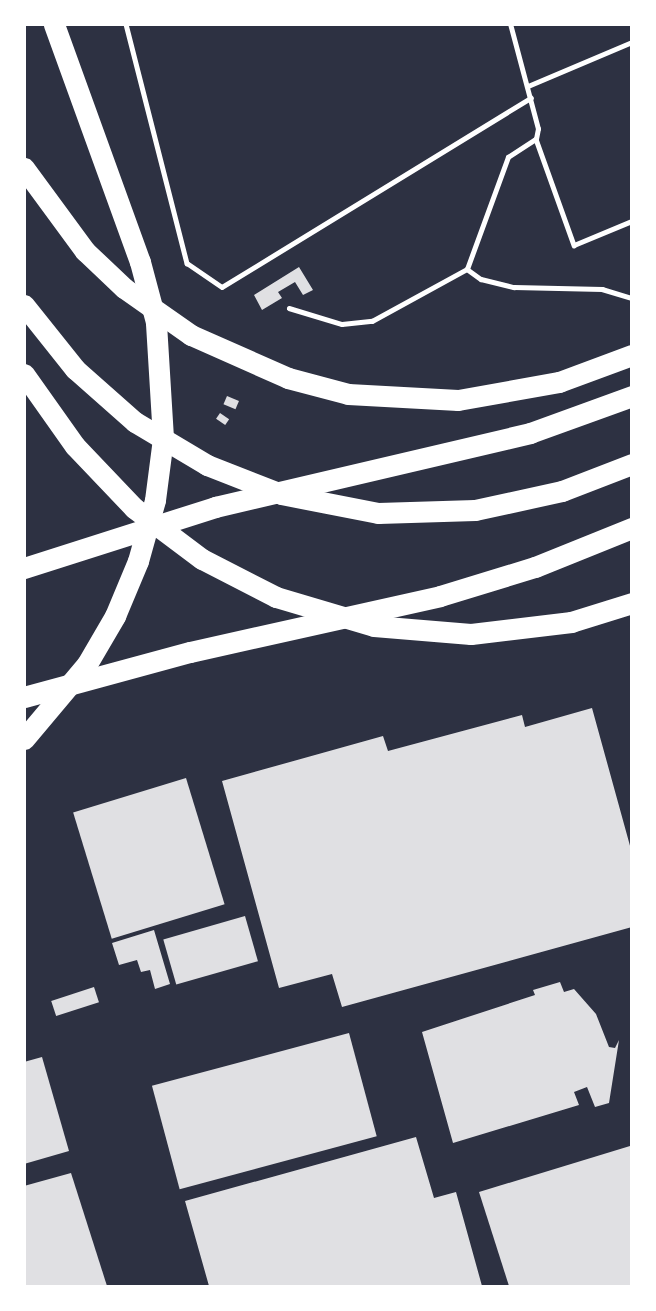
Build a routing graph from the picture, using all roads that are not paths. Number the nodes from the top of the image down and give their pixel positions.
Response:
1 (54, 24) edge
2 (24, 169) edge
3 (24, 304) edge
4 (632, 355) edge
5 (24, 374) edge
6 (632, 396) edge
7 (632, 464) edge
8 (632, 528) edge
9 (24, 568) edge
10 (632, 603) edge
11 (24, 697) edge
12 (24, 739) edge

1 - 12 highway
2 - 4 highway
3 - 7 highway
5 - 10 highway
6 - 9 highway
8 - 11 highway

